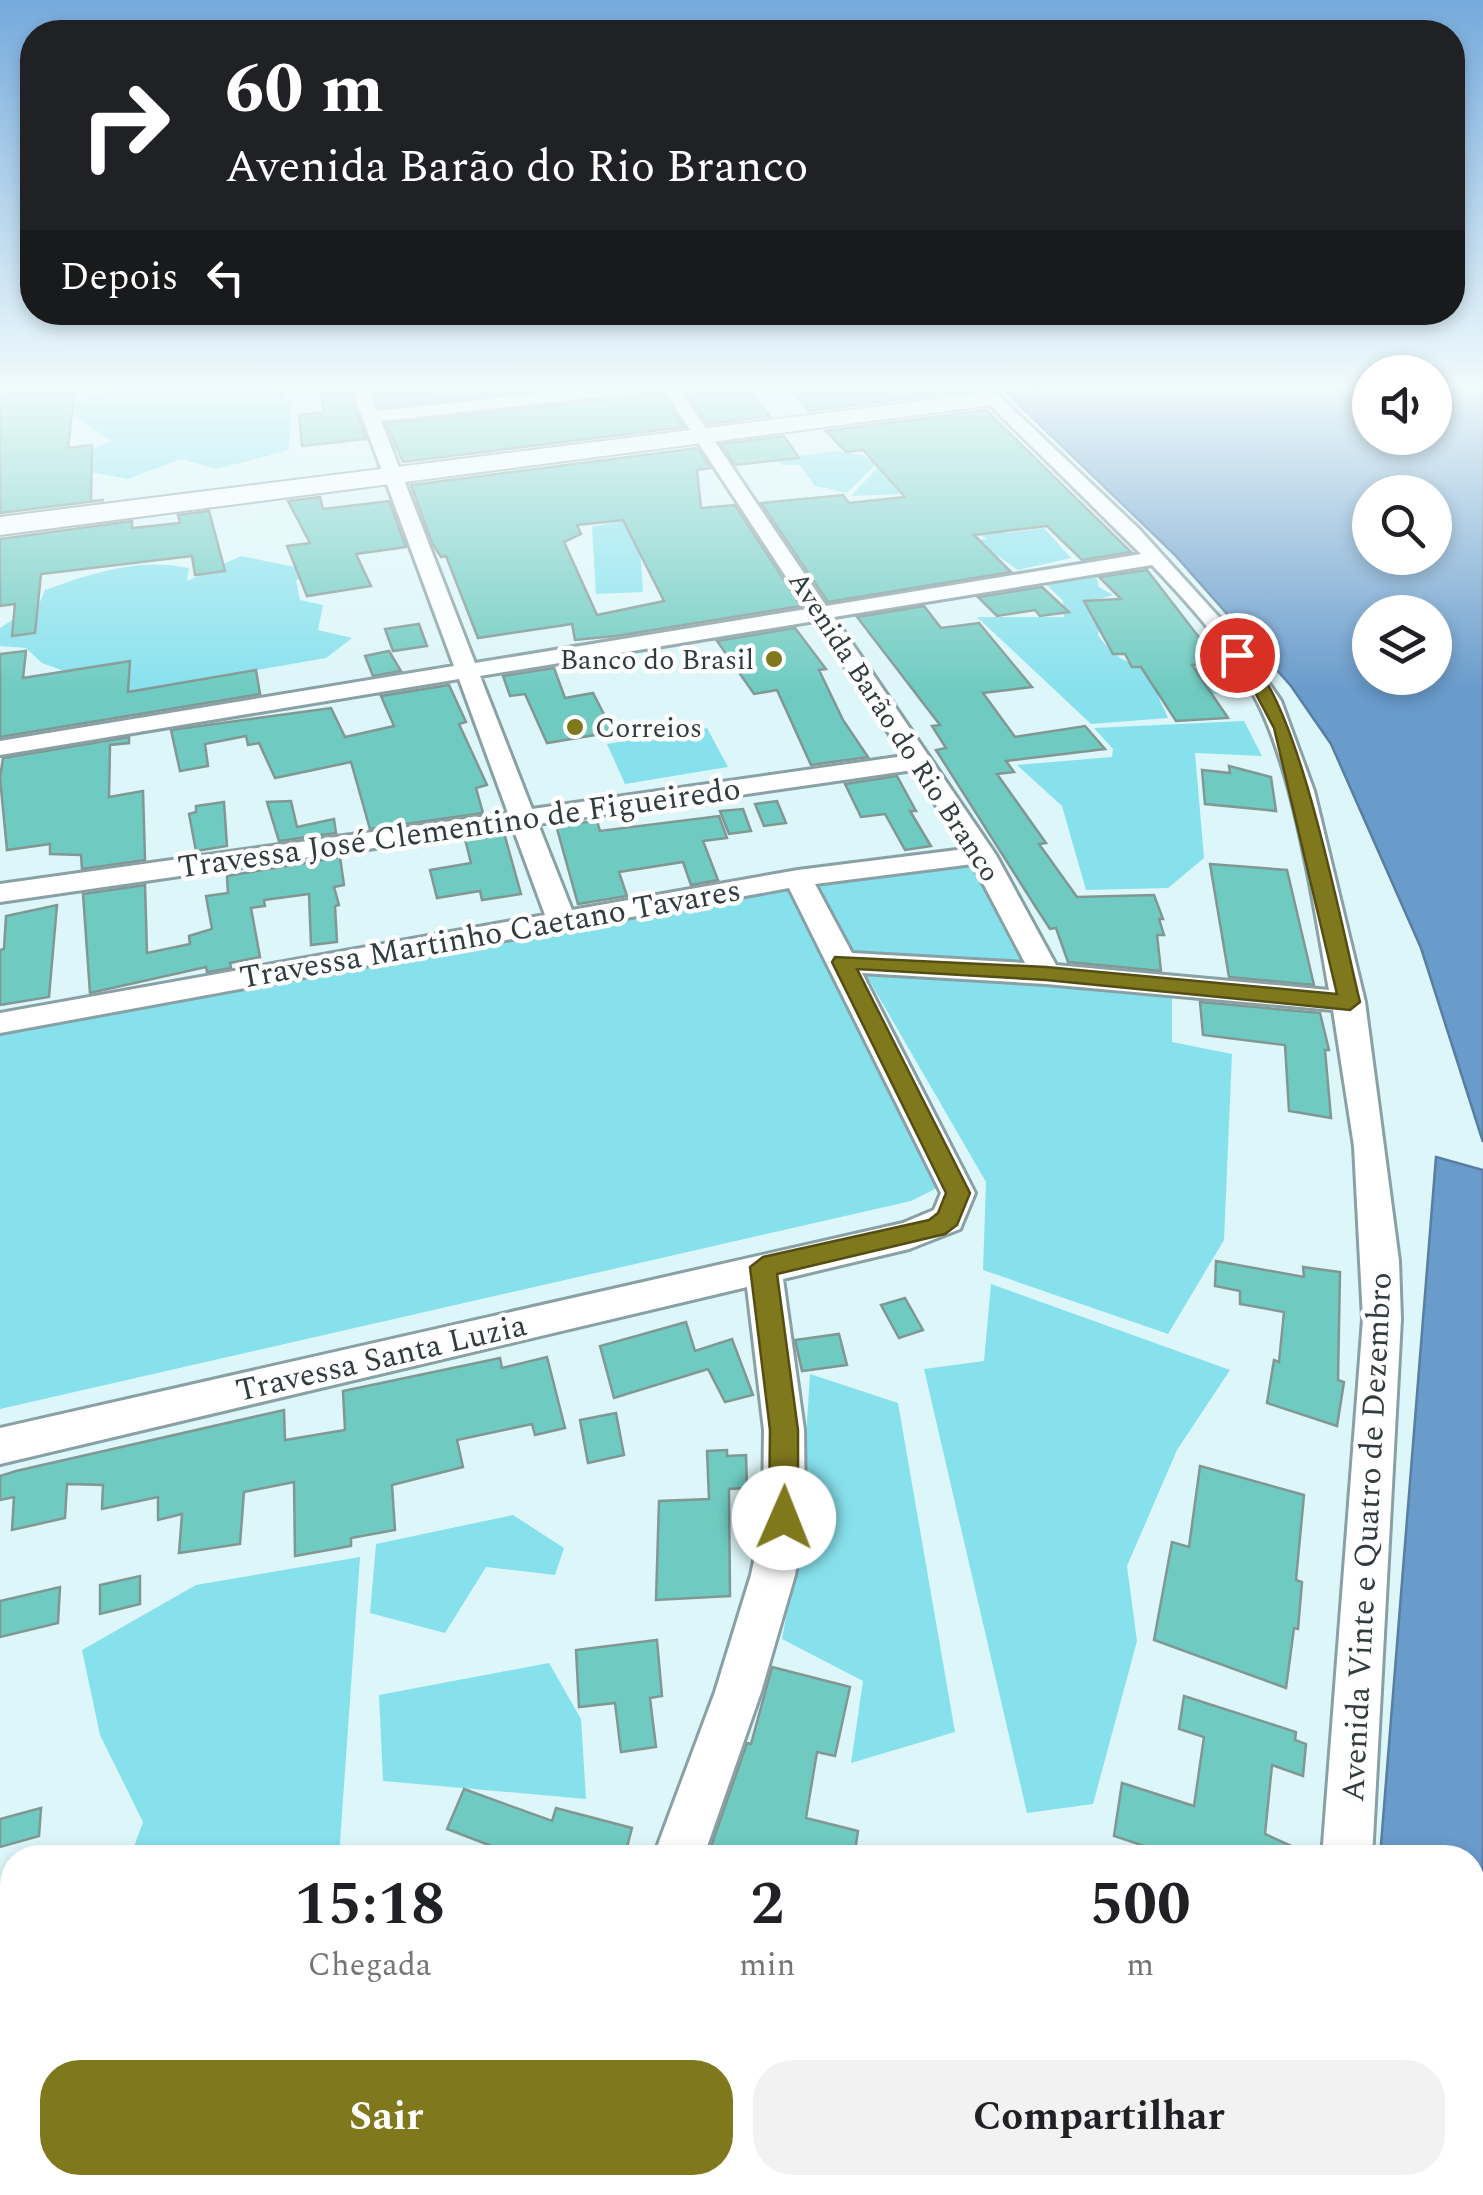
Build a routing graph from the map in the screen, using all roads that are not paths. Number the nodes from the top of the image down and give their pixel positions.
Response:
1 (312, 486) edge
2 (398, 486) edge
3 (737, 486) edge
4 (1082, 486) edge
5 (0, 526) edge
6 (1154, 558) junction
7 (823, 613) junction
8 (468, 671) junction
9 (0, 748) edge
10 (918, 762) junction
11 (521, 817) junction
12 (982, 856) junction
13 (798, 878) junction
14 (0, 893) edge
15 (561, 919) junction
16 (842, 962) junction
17 (1046, 974) junction
18 (1350, 1002) junction
19 (0, 1022) edge
20 (763, 1267) junction
21 (0, 1446) edge
22 (683, 1845) edge
23 (1347, 1845) edge

1 - 5 street
2 - 8 street
3 - 7 street, Avenida Barão do Rio Branco
4 - 6 street, Avenida Vinte e Quatro de Dezembro
6 - 7 street
6 - 18 street, Avenida Vinte e Quatro de Dezembro
7 - 8 street
7 - 10 street, Avenida Barão do Rio Branco
8 - 9 street
8 - 11 street
10 - 11 street, Travessa José Clementino de Figueiredo
10 - 12 street, Avenida Barão do Rio Branco
11 - 14 street, Travessa José Clementino de Figueiredo
11 - 15 street
12 - 13 street, Travessa Martinho Caetano Tavares
12 - 17 street, Avenida Barão do Rio Branco
13 - 15 street, Travessa Martinho Caetano Tavares
13 - 16 street
15 - 19 street, Travessa Martinho Caetano Tavares
16 - 17 street
16 - 20 street
17 - 18 street
18 - 23 street, Avenida Vinte e Quatro de Dezembro
20 - 21 street, Travessa Santa Luzia
20 - 22 street

